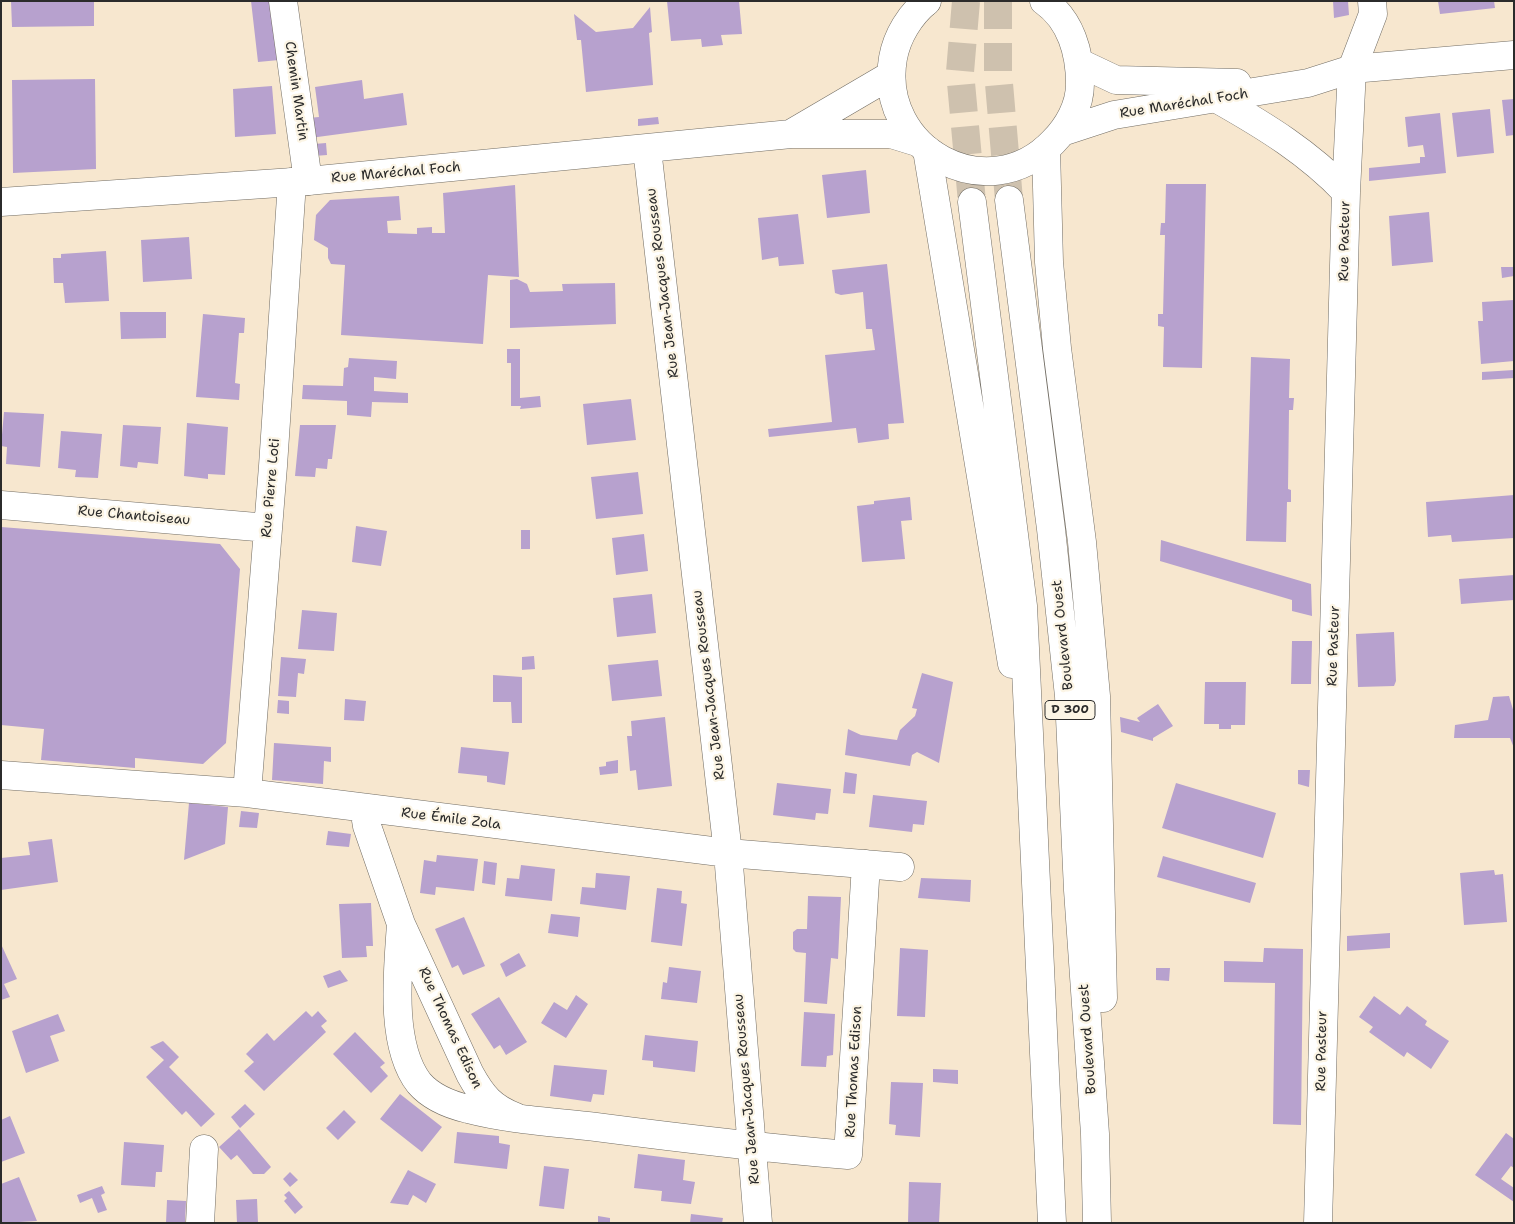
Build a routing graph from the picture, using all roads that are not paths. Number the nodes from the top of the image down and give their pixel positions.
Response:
1 (283, 1) edge
2 (1372, 1) edge
3 (926, 2) edge
4 (1048, 3) edge
5 (1514, 55) edge
6 (1080, 63) junction
7 (1352, 69) junction
8 (890, 75) junction
9 (1308, 83) junction
10 (1219, 100) junction
11 (791, 134) junction
12 (1054, 141) junction
13 (922, 146) junction
14 (647, 149) junction
15 (300, 182) junction
16 (1346, 192) junction
17 (1009, 200) tunnel mouth
18 (1, 202) edge
19 (972, 202) tunnel mouth
20 (1, 505) edge
21 (268, 528) junction
22 (1, 775) edge
23 (1031, 776) junction
24 (247, 793) junction
25 (364, 808) junction
26 (728, 853) junction
27 (866, 864) junction
28 (900, 867) dead end
29 (401, 924) junction
30 (516, 1117) junction
31 (1095, 1134) junction
32 (752, 1146) junction
33 (204, 1149) dead end
34 (200, 1223) edge
35 (758, 1223) edge
36 (1052, 1223) edge
37 (1097, 1223) edge
38 (1318, 1223) edge

1 - 15 main road, Chemin Martin
2 - 7 main road, Rue Pasteur
3 - 8 main road
4 - 6 main road
5 - 7 main road, Rue Maréchal Foch
6 - 9 main road, Rue Maréchal Foch
6 - 12 main road
7 - 9 main road, Rue Maréchal Foch
7 - 16 main road, Rue Pasteur
8 - 11 main road, Rue Maréchal Foch
8 - 13 main road
9 - 10 main road, Rue Maréchal Foch
10 - 12 main road, Rue Maréchal Foch
10 - 16 main road
11 - 13 main road, Rue Maréchal Foch
11 - 14 main road, Rue Maréchal Foch
12 - 13 main road
12 - 31 main road
13 - 23 main road
14 - 15 main road, Rue Maréchal Foch
14 - 26 main road, Rue Jean-Jacques Rousseau
15 - 18 main road, Rue Maréchal Foch
15 - 21 main road, Rue Pierre Loti
16 - 38 main road, Rue Pasteur
17 - 31 main road, Boulevard Ouest / D 300
19 - 23 main road, D 300
20 - 21 main road, Rue Chantoiseau
21 - 24 main road, Rue Pierre Loti
22 - 24 main road, Rue Émile Zola
23 - 36 main road, D 300
24 - 25 main road, Rue Émile Zola
25 - 26 main road, Rue Émile Zola
25 - 29 main road, Rue Thomas Edison
26 - 27 main road, Rue Émile Zola
26 - 32 main road, Rue Jean-Jacques Rousseau
27 - 28 main road, Rue Émile Zola
27 - 32 main road, Rue Thomas Edison
29 - 30 main road, Rue Thomas Edison
29 - 30 main road, Rue Thomas Edison
30 - 32 main road, Rue Thomas Edison
31 - 37 main road, Boulevard Ouest / D 300
32 - 35 main road, Rue Jean-Jacques Rousseau
33 - 34 main road

